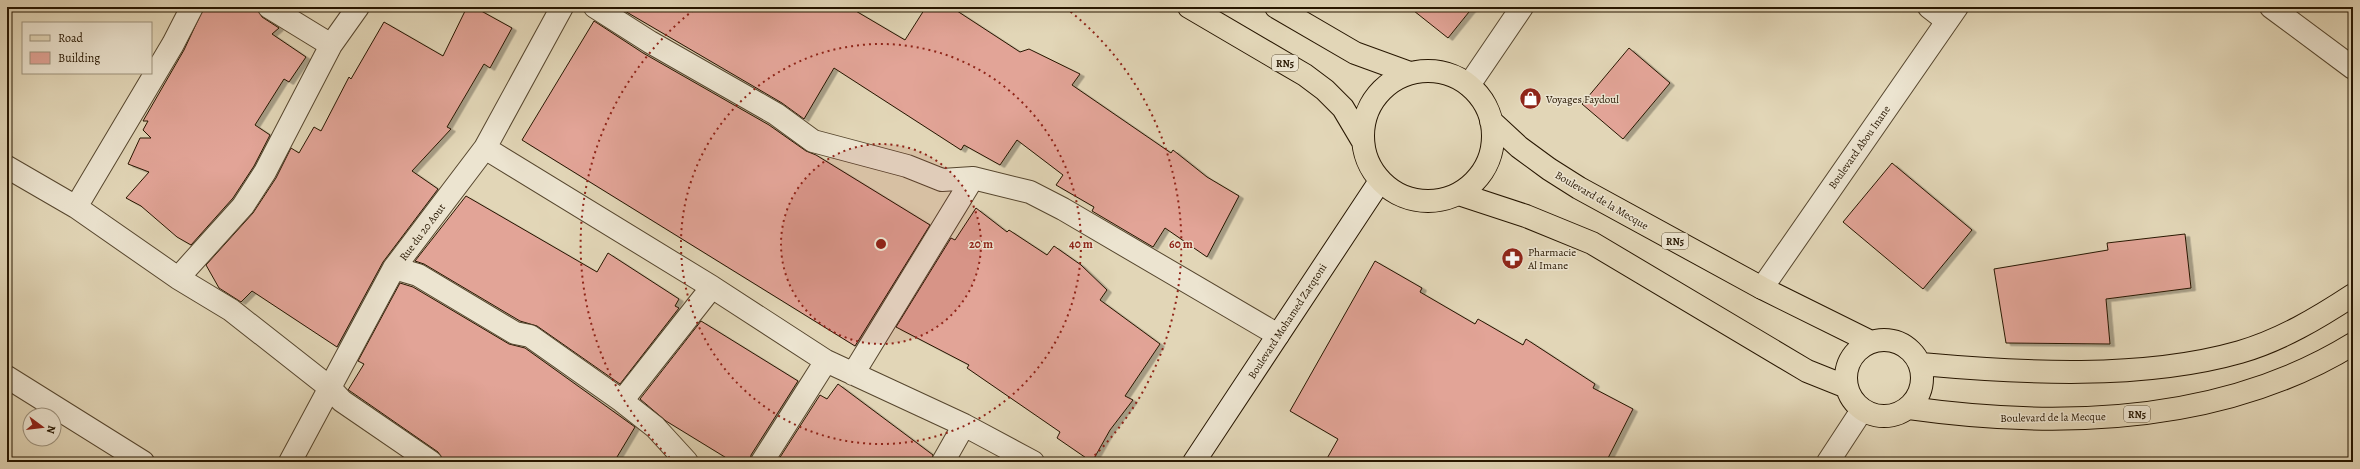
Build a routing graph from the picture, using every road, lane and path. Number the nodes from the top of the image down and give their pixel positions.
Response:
1 (192, 7) edge
2 (269, 7) edge
3 (358, 7) edge
4 (562, 7) edge
5 (595, 7) edge
6 (1189, 7) edge
7 (1276, 7) edge
8 (1522, 7) edge
9 (1929, 7) edge
10 (2271, 7) edge
11 (1952, 14) edge
12 (332, 45) junction
13 (2353, 68) edge
14 (1410, 73) junction
15 (1469, 85) junction
16 (1491, 121) junction
17 (1362, 140) junction
18 (485, 148) junction
19 (7, 167) edge
20 (972, 178) junction
21 (1380, 181) junction
22 (1459, 194) junction
23 (76, 207) junction
24 (394, 268) junction
25 (178, 278) junction
26 (712, 287) junction
27 (1762, 288) junction
28 (2353, 295) edge
29 (1278, 335) junction
30 (1871, 342) junction
31 (2353, 344) edge
32 (826, 361) junction
33 (1920, 364) junction
34 (853, 374) junction
35 (7, 377) edge
36 (329, 387) junction
37 (1847, 387) junction
38 (622, 401) junction
39 (1909, 408) junction
40 (1862, 410) junction
41 (964, 425) junction
42 (143, 462) edge
43 (290, 462) edge
44 (432, 462) edge
45 (685, 462) edge
46 (762, 462) edge
47 (943, 462) edge
48 (1032, 462) edge
49 (1194, 462) edge
50 (1828, 462) edge

1 - 23 street
2 - 12 street
3 - 12 street
4 - 18 street, Rue du 20 Aout
5 - 20 street
6 - 17 main road, RN5
7 - 14 main road, RN5
8 - 15 street
9 - 11 street
10 - 13 street
11 - 27 street, Boulevard Abou Inane
12 - 25 street
14 - 15 main road, RN5
14 - 17 main road, RN5
15 - 16 main road, RN5
16 - 22 main road, RN5
16 - 27 main road, Boulevard de la Mecque / RN5
17 - 21 main road, RN5
18 - 24 street, Rue du 20 Aout
18 - 26 street
19 - 23 street
20 - 29 street
20 - 34 street
21 - 22 main road, RN5
21 - 29 street, Boulevard Mohamed Zarqtoni
22 - 37 main road
23 - 25 street
24 - 36 street, Rue du 20 Aout
24 - 38 street
25 - 36 street
26 - 32 street
26 - 38 street
27 - 30 main road, Boulevard de la Mecque / RN5
28 - 33 main road
29 - 49 street, Boulevard Mohamed Zarqtoni
30 - 33 main road
30 - 37 main road
31 - 39 main road, Boulevard de la Mecque / RN5
32 - 34 street
32 - 46 street
33 - 39 main road
34 - 41 street
35 - 42 street
36 - 43 street, Rue du 20 Aout
36 - 44 street
37 - 40 main road
38 - 45 street
39 - 40 main road
40 - 50 street
41 - 47 street
41 - 48 street

